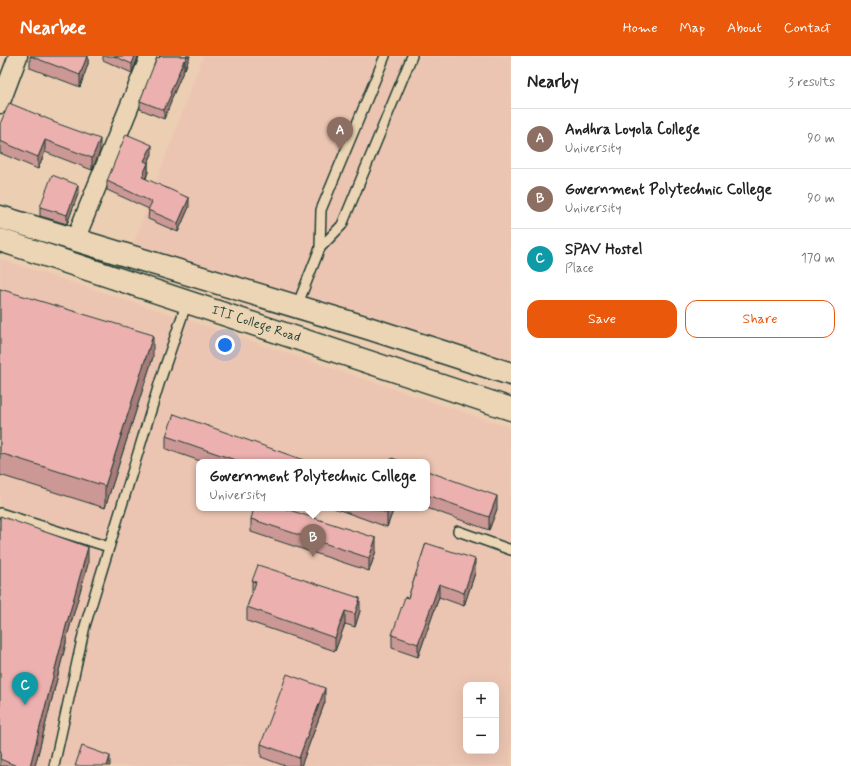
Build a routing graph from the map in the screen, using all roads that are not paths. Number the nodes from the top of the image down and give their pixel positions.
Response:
1 (18, 56) edge
2 (150, 56) edge
3 (385, 56) edge
4 (412, 56) edge
5 (0, 104) edge
6 (0, 217) edge
7 (0, 240) edge
8 (75, 240) junction
9 (320, 248) junction
10 (187, 302) junction
11 (297, 306) junction
12 (511, 374) edge
13 (511, 409) edge
14 (0, 513) edge
15 (458, 531) dead end
16 (109, 547) junction
17 (511, 550) edge
18 (54, 766) edge

1 - 5 street
2 - 8 street
3 - 9 lane
4 - 9 lane
6 - 8 street
7 - 10 street, ITI College Road
8 - 11 street
9 - 11 lane
10 - 13 street, ITI College Road
10 - 16 lane
11 - 12 street
14 - 16 lane
15 - 17 lane
16 - 18 lane

